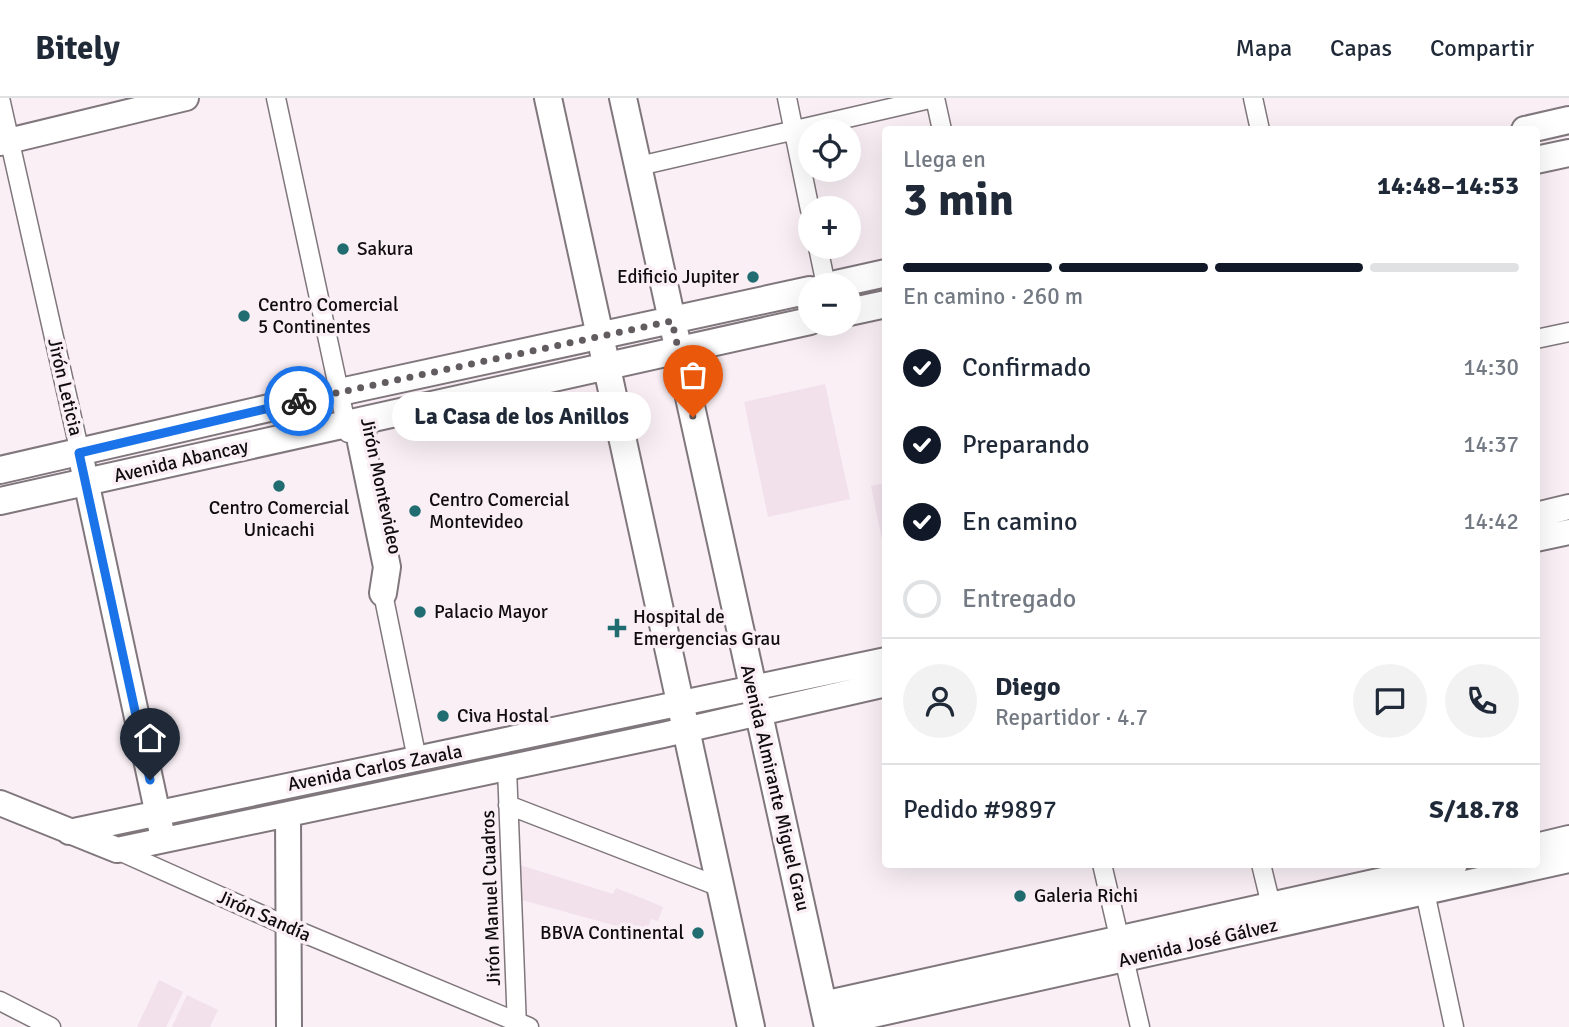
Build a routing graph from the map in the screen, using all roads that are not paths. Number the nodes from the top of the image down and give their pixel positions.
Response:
1 (0, 98) edge
2 (186, 98) edge
3 (276, 98) edge
4 (548, 98) edge
5 (623, 98) edge
6 (787, 98) edge
7 (934, 98) edge
8 (1253, 98) edge
9 (1569, 120) edge
10 (941, 126) edge
11 (1259, 126) edge
12 (1540, 127) edge
13 (794, 132) junction
14 (5, 142) edge
15 (1569, 153) edge
16 (1540, 159) edge
17 (639, 166) junction
18 (807, 196) edge
19 (882, 274) edge
20 (861, 279) edge
21 (798, 293) edge
22 (882, 305) edge
23 (861, 309) edge
24 (664, 323) junction
25 (798, 324) edge
26 (1569, 332) edge
27 (604, 337) junction
28 (1540, 338) edge
29 (671, 351) junction
30 (610, 365) junction
31 (339, 393) junction
32 (355, 422) junction
33 (79, 453) junction
34 (0, 470) edge
35 (86, 483) junction
36 (0, 501) edge
37 (1569, 507) edge
38 (1540, 514) edge
39 (1569, 532) edge
40 (1540, 538) edge
41 (383, 593) joint
42 (882, 661) edge
43 (882, 685) edge
44 (750, 703) junction
45 (688, 716) junction
46 (541, 734) junction
47 (417, 759) junction
48 (546, 759) junction
49 (507, 768) junction
50 (347, 773) junction
51 (352, 801) junction
52 (0, 803) edge
53 (508, 805) junction
54 (157, 812) junction
55 (288, 814) junction
56 (69, 832) junction
57 (1569, 838) edge
58 (163, 840) junction
59 (1540, 845) edge
60 (117, 850) junction
61 (1569, 860) edge
62 (1540, 863) edge
63 (1103, 868) edge
64 (1262, 868) edge
65 (1444, 868) edge
66 (1496, 868) edge
67 (1422, 876) edge
68 (720, 887) junction
69 (1271, 905) junction
70 (289, 927) junction
71 (1121, 949) junction
72 (0, 1000) edge
73 (826, 1018) edge
74 (521, 1025) edge
75 (51, 1027) edge
76 (289, 1027) edge
77 (751, 1027) edge
78 (1140, 1027) edge
79 (1454, 1027) edge

1 - 14 street, Jirón Leticia
2 - 14 main road
3 - 31 street, Jirón Montevideo
4 - 27 main road
5 - 17 main road, Avenida Almirante Miguel Grau
6 - 13 street
7 - 10 street
7 - 13 street
8 - 11 street
9 - 12 main road
13 - 17 street
13 - 18 street
14 - 33 street, Jirón Leticia
15 - 16 main road
17 - 24 main road, Avenida Almirante Miguel Grau
19 - 20 main road
21 - 24 main road, Avenida Abancay
22 - 23 main road
24 - 27 main road, Avenida Abancay
24 - 29 main road, Avenida Almirante Miguel Grau
25 - 29 main road, Avenida Abancay
26 - 28 street
27 - 30 main road
27 - 31 main road, Avenida Abancay
29 - 30 main road, Avenida Abancay
29 - 44 main road, Avenida Almirante Miguel Grau
30 - 32 main road, Avenida Abancay
30 - 45 main road
31 - 32 street, Jirón Montevideo
31 - 33 main road, Avenida Abancay
32 - 35 main road, Avenida Abancay
32 - 41 main road
33 - 34 main road, Avenida Abancay
33 - 35 main road, Jirón Leticia
35 - 36 main road, Avenida Abancay
35 - 54 main road, Jirón Leticia
37 - 38 main road
39 - 40 main road
41 - 47 street
42 - 44 main road
43 - 44 main road
44 - 45 main road
44 - 73 main road, Avenida Almirante Miguel Grau
45 - 46 main road, Avenida Carlos Zavala
45 - 48 main road, Avenida Carlos Zavala
45 - 68 main road
46 - 47 main road, Avenida Carlos Zavala
46 - 48 main road
47 - 50 main road, Avenida Carlos Zavala
48 - 49 main road, Avenida Carlos Zavala
49 - 51 main road, Avenida Carlos Zavala
49 - 53 street, Jirón Manuel Cuadros
50 - 51 main road
50 - 54 main road, Avenida Carlos Zavala
51 - 55 main road, Avenida Carlos Zavala
52 - 56 main road, Jirón Sandía
53 - 68 street
53 - 74 street, Jirón Manuel Cuadros
54 - 56 main road, Avenida Carlos Zavala
54 - 58 main road, Jirón Leticia
55 - 58 main road, Avenida Carlos Zavala
55 - 70 main road
56 - 60 main road, Jirón Sandía
57 - 59 main road
58 - 60 main road, Avenida Carlos Zavala
60 - 70 street, Jirón Sandía
61 - 62 main road, Avenida José Gálvez
63 - 71 street
64 - 69 street
65 - 67 main road, Avenida José Gálvez
66 - 67 main road, Avenida José Gálvez
67 - 69 main road, Avenida José Gálvez
67 - 71 main road, Avenida José Gálvez
67 - 79 street
68 - 77 main road
69 - 71 main road, Avenida José Gálvez
70 - 74 street, Jirón Sandía
70 - 76 main road
71 - 73 main road, Avenida José Gálvez
71 - 78 street
72 - 75 street

